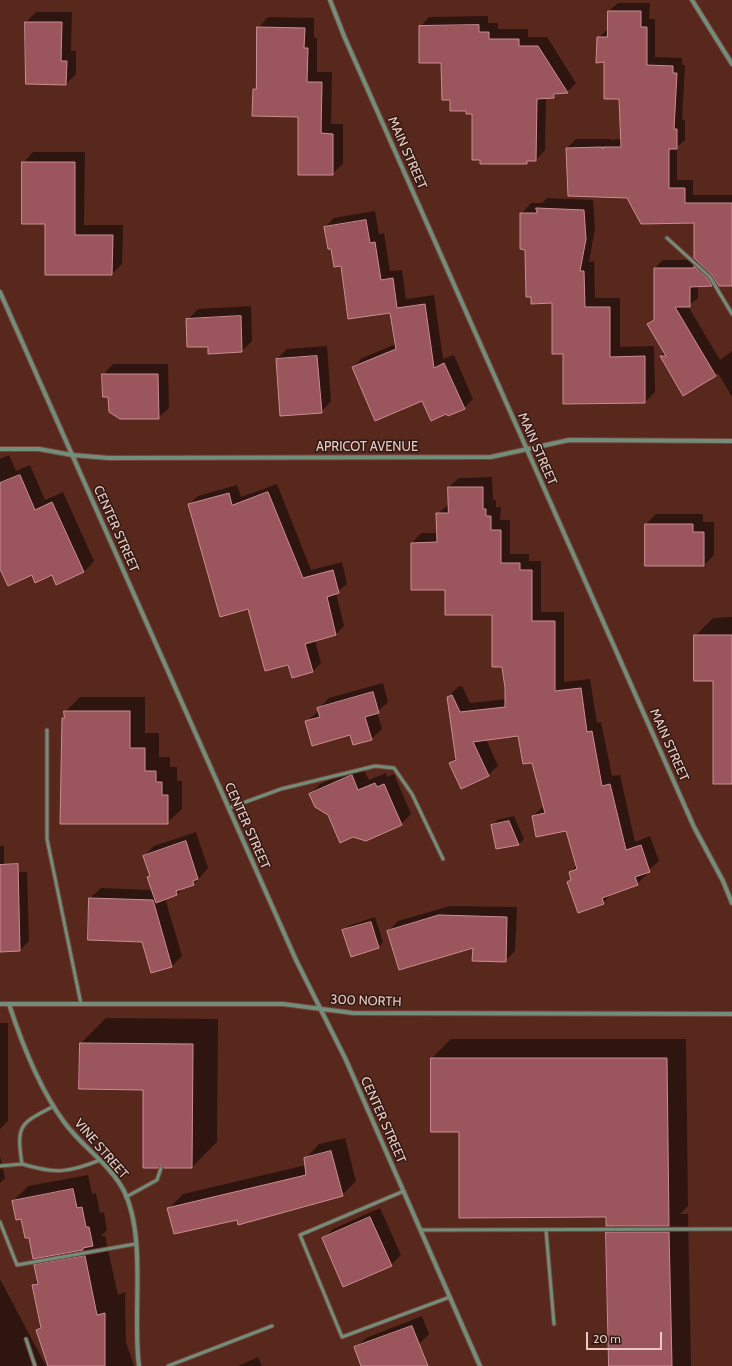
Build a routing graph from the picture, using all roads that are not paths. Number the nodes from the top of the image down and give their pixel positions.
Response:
1 (330, 0) edge
2 (692, 0) edge
3 (732, 64) edge
4 (667, 238) dead end
5 (0, 292) edge
6 (732, 314) edge
7 (732, 441) edge
8 (0, 449) edge
9 (526, 450) junction
10 (72, 455) junction
11 (47, 730) dead end
12 (229, 808) junction
13 (443, 858) dead end
14 (732, 904) edge
15 (0, 1004) edge
16 (8, 1004) junction
17 (81, 1004) junction
18 (320, 1009) junction
19 (732, 1014) edge
20 (54, 1106) junction
21 (100, 1160) junction
22 (22, 1164) junction
23 (0, 1166) edge
24 (161, 1168) dead end
25 (404, 1191) junction
26 (126, 1197) junction
27 (0, 1222) edge
28 (732, 1229) edge
29 (421, 1230) junction
30 (546, 1230) junction
31 (136, 1244) junction
32 (450, 1296) junction
33 (554, 1324) dead end
34 (272, 1326) dead end
35 (26, 1339) dead end
36 (35, 1366) edge
37 (140, 1366) edge
38 (168, 1366) edge
39 (480, 1366) edge

1 - 9 street, MAIN STREET
2 - 3 street
4 - 6 lane
5 - 10 street, CENTER STREET
7 - 9 street, APRICOT AVENUE
8 - 10 street, APRICOT AVENUE
9 - 10 street, APRICOT AVENUE
9 - 14 street, MAIN STREET
10 - 12 street, CENTER STREET
11 - 17 lane
12 - 13 lane
12 - 18 street, CENTER STREET
15 - 16 street, 300 NORTH
16 - 17 street, 300 NORTH
16 - 20 street, VINE STREET
17 - 18 street, 300 NORTH
18 - 19 street, 300 NORTH
18 - 25 street, CENTER STREET
20 - 21 street, VINE STREET
20 - 22 lane
21 - 22 lane
21 - 26 street, VINE STREET
22 - 23 lane
24 - 26 lane
25 - 29 street, CENTER STREET
25 - 32 lane
26 - 31 street, VINE STREET
27 - 31 lane
28 - 30 lane
29 - 30 lane
29 - 32 street, CENTER STREET
30 - 33 lane
31 - 37 street, VINE STREET
32 - 39 street, CENTER STREET
34 - 38 lane
35 - 36 lane

